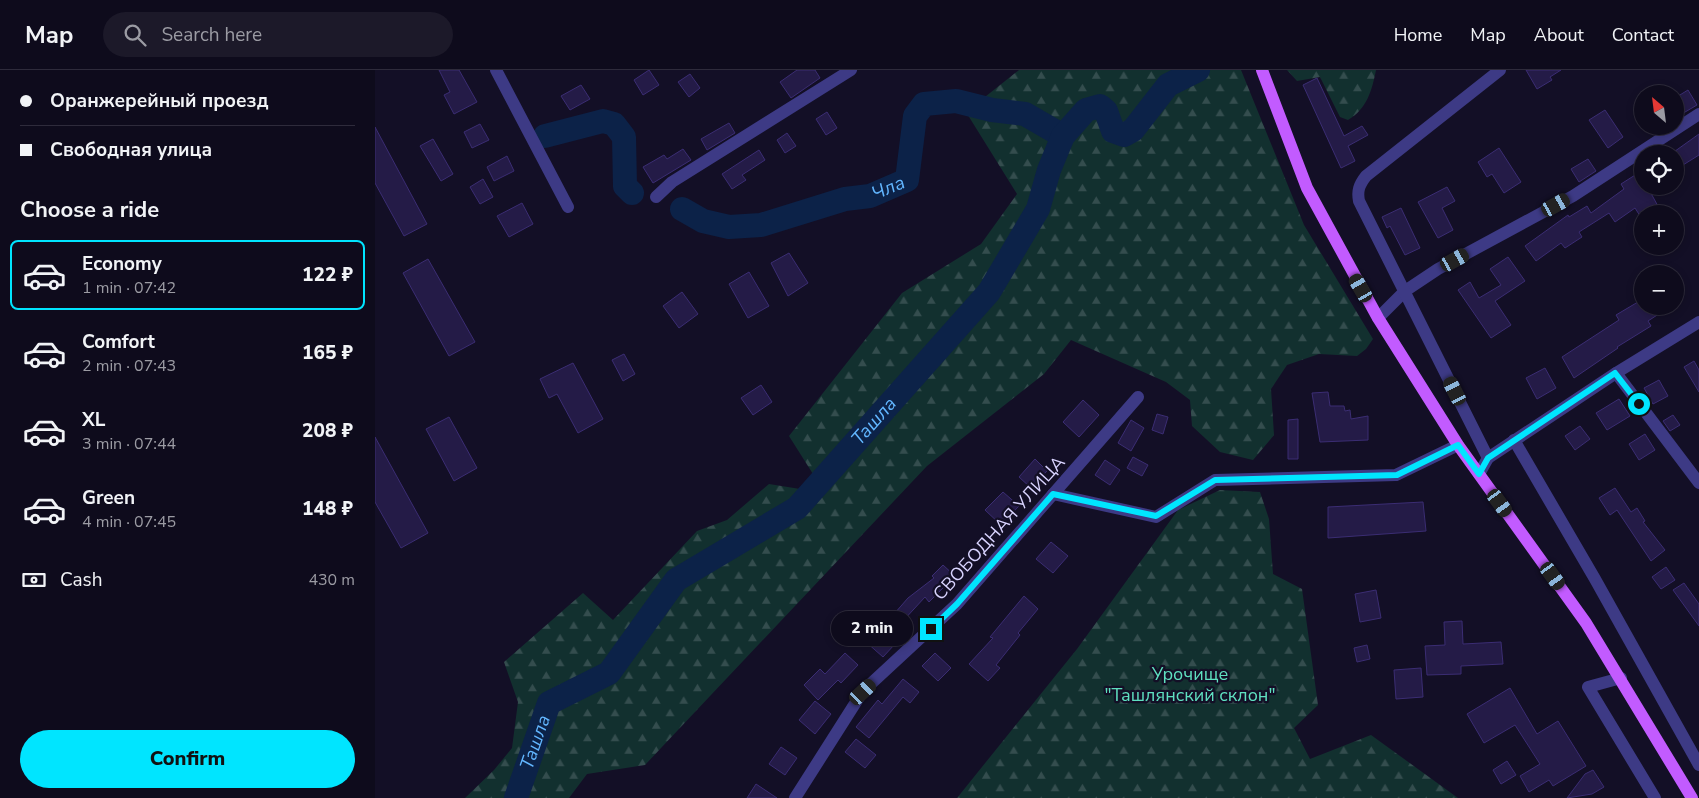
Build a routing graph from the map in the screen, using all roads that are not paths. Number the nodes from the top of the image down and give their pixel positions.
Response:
1 (496, 70) edge
2 (851, 70) edge
3 (1262, 70) edge
4 (1500, 70) edge
5 (1699, 114) edge
6 (656, 197) dead end
7 (568, 208) dead end
8 (1405, 291) junction
9 (1378, 318) junction
10 (1699, 322) edge
11 (1615, 373) junction
12 (1138, 397) dead end
13 (1514, 440) junction
14 (1458, 445) junction
15 (1488, 458) junction
16 (1479, 474) junction
17 (1699, 483) edge
18 (1053, 494) junction
19 (1621, 678) junction
20 (1699, 765) edge
21 (1694, 795) edge
22 (795, 798) edge
23 (1655, 798) edge

1 - 7 street
2 - 6 street
3 - 9 main road
4 - 8 street
5 - 8 street
8 - 9 street
8 - 15 street
9 - 14 main road
10 - 11 street
11 - 13 street
11 - 17 street
12 - 18 street, СВОБОДНАЯ УЛИЦА
13 - 15 street
13 - 20 street
14 - 16 main road
14 - 18 street
15 - 16 street
16 - 19 main road
18 - 22 street, СВОБОДНАЯ УЛИЦА
19 - 21 main road
19 - 23 street

